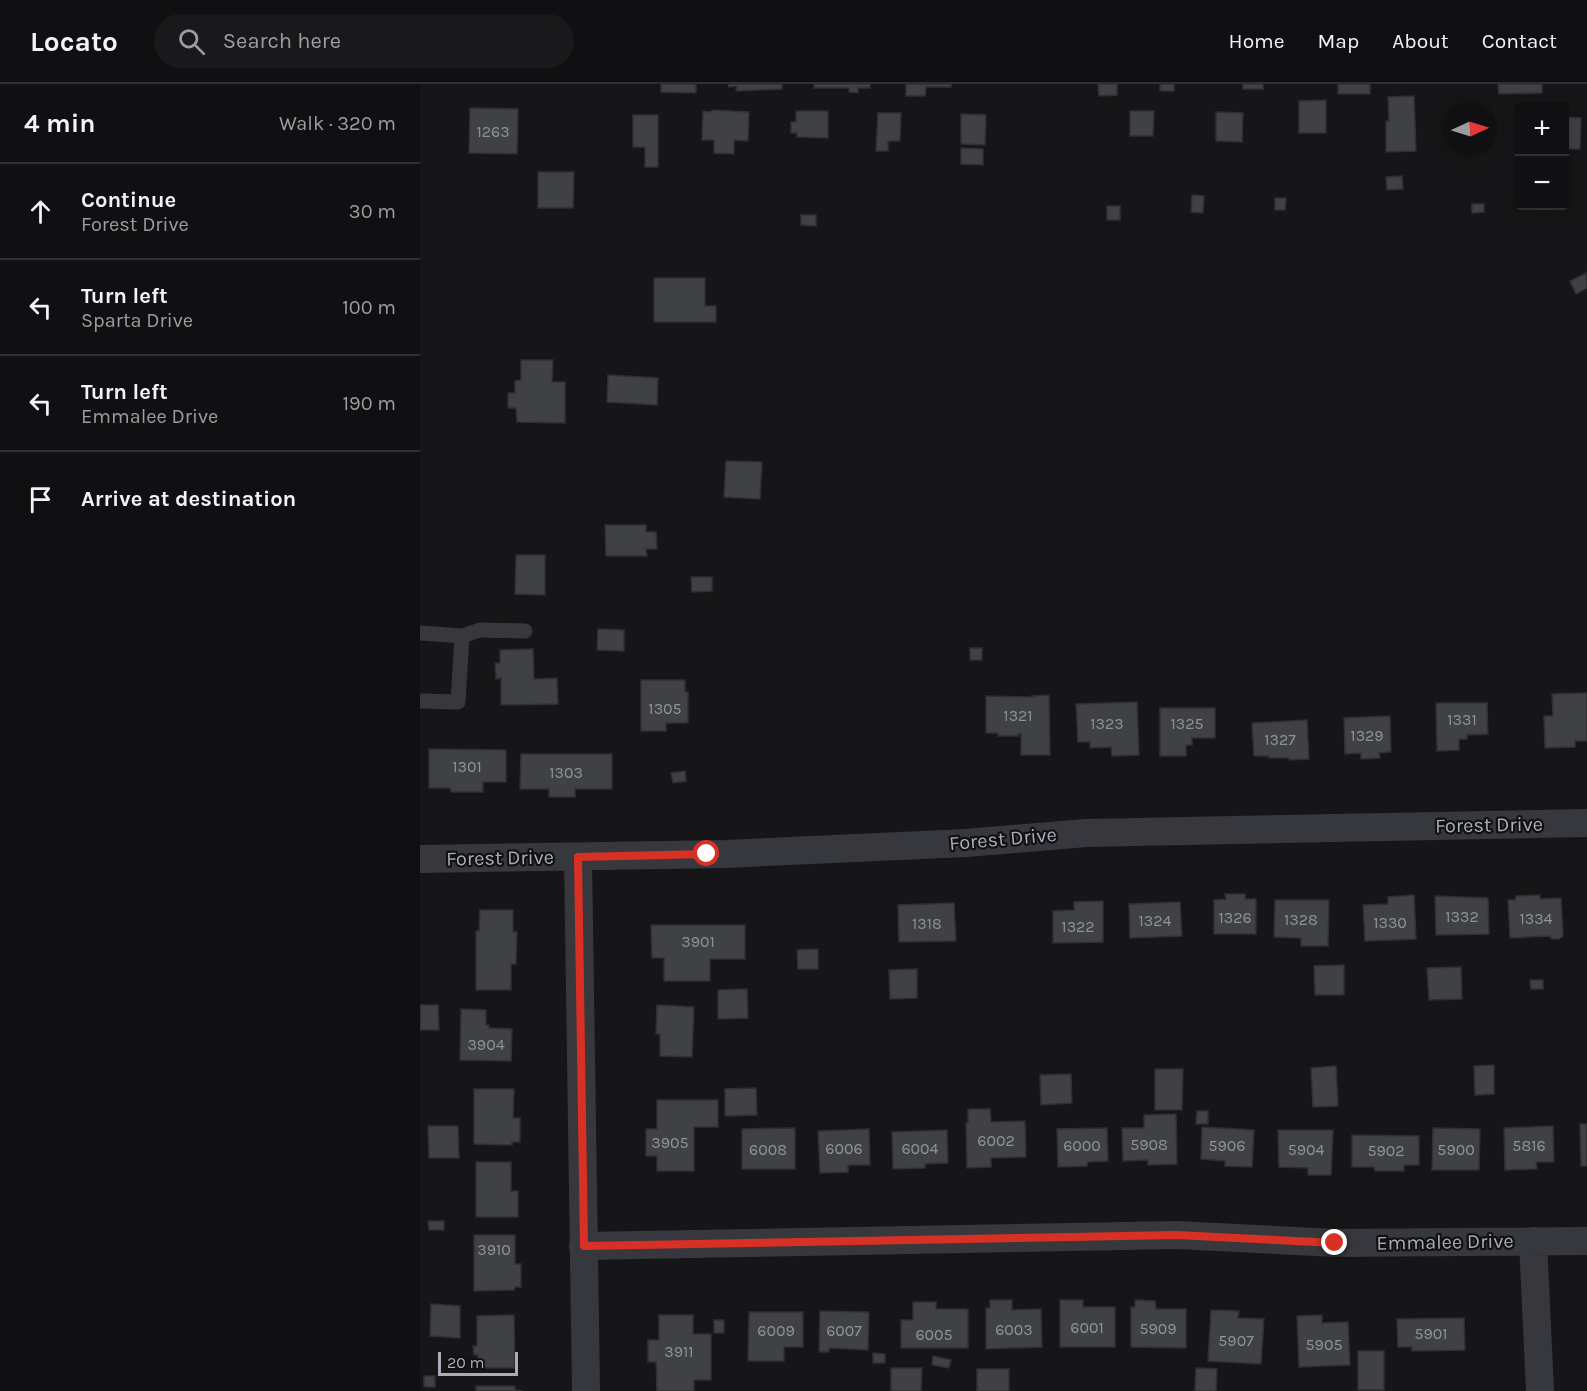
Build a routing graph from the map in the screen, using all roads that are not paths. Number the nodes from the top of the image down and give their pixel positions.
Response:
1 (525, 630) dead end
2 (420, 633) edge
3 (462, 636) junction
4 (420, 701) edge
5 (1587, 823) edge
6 (578, 857) junction
7 (420, 859) edge
8 (1533, 1241) junction
9 (1587, 1241) edge
10 (584, 1246) junction
11 (586, 1391) edge
12 (1540, 1391) edge

1 - 3 lane
2 - 3 lane
3 - 4 lane
5 - 6 street, Forest Drive
6 - 7 street, Forest Drive
6 - 10 street
8 - 9 street, Emmalee Drive
8 - 10 street, Emmalee Drive
8 - 12 street
10 - 11 street

